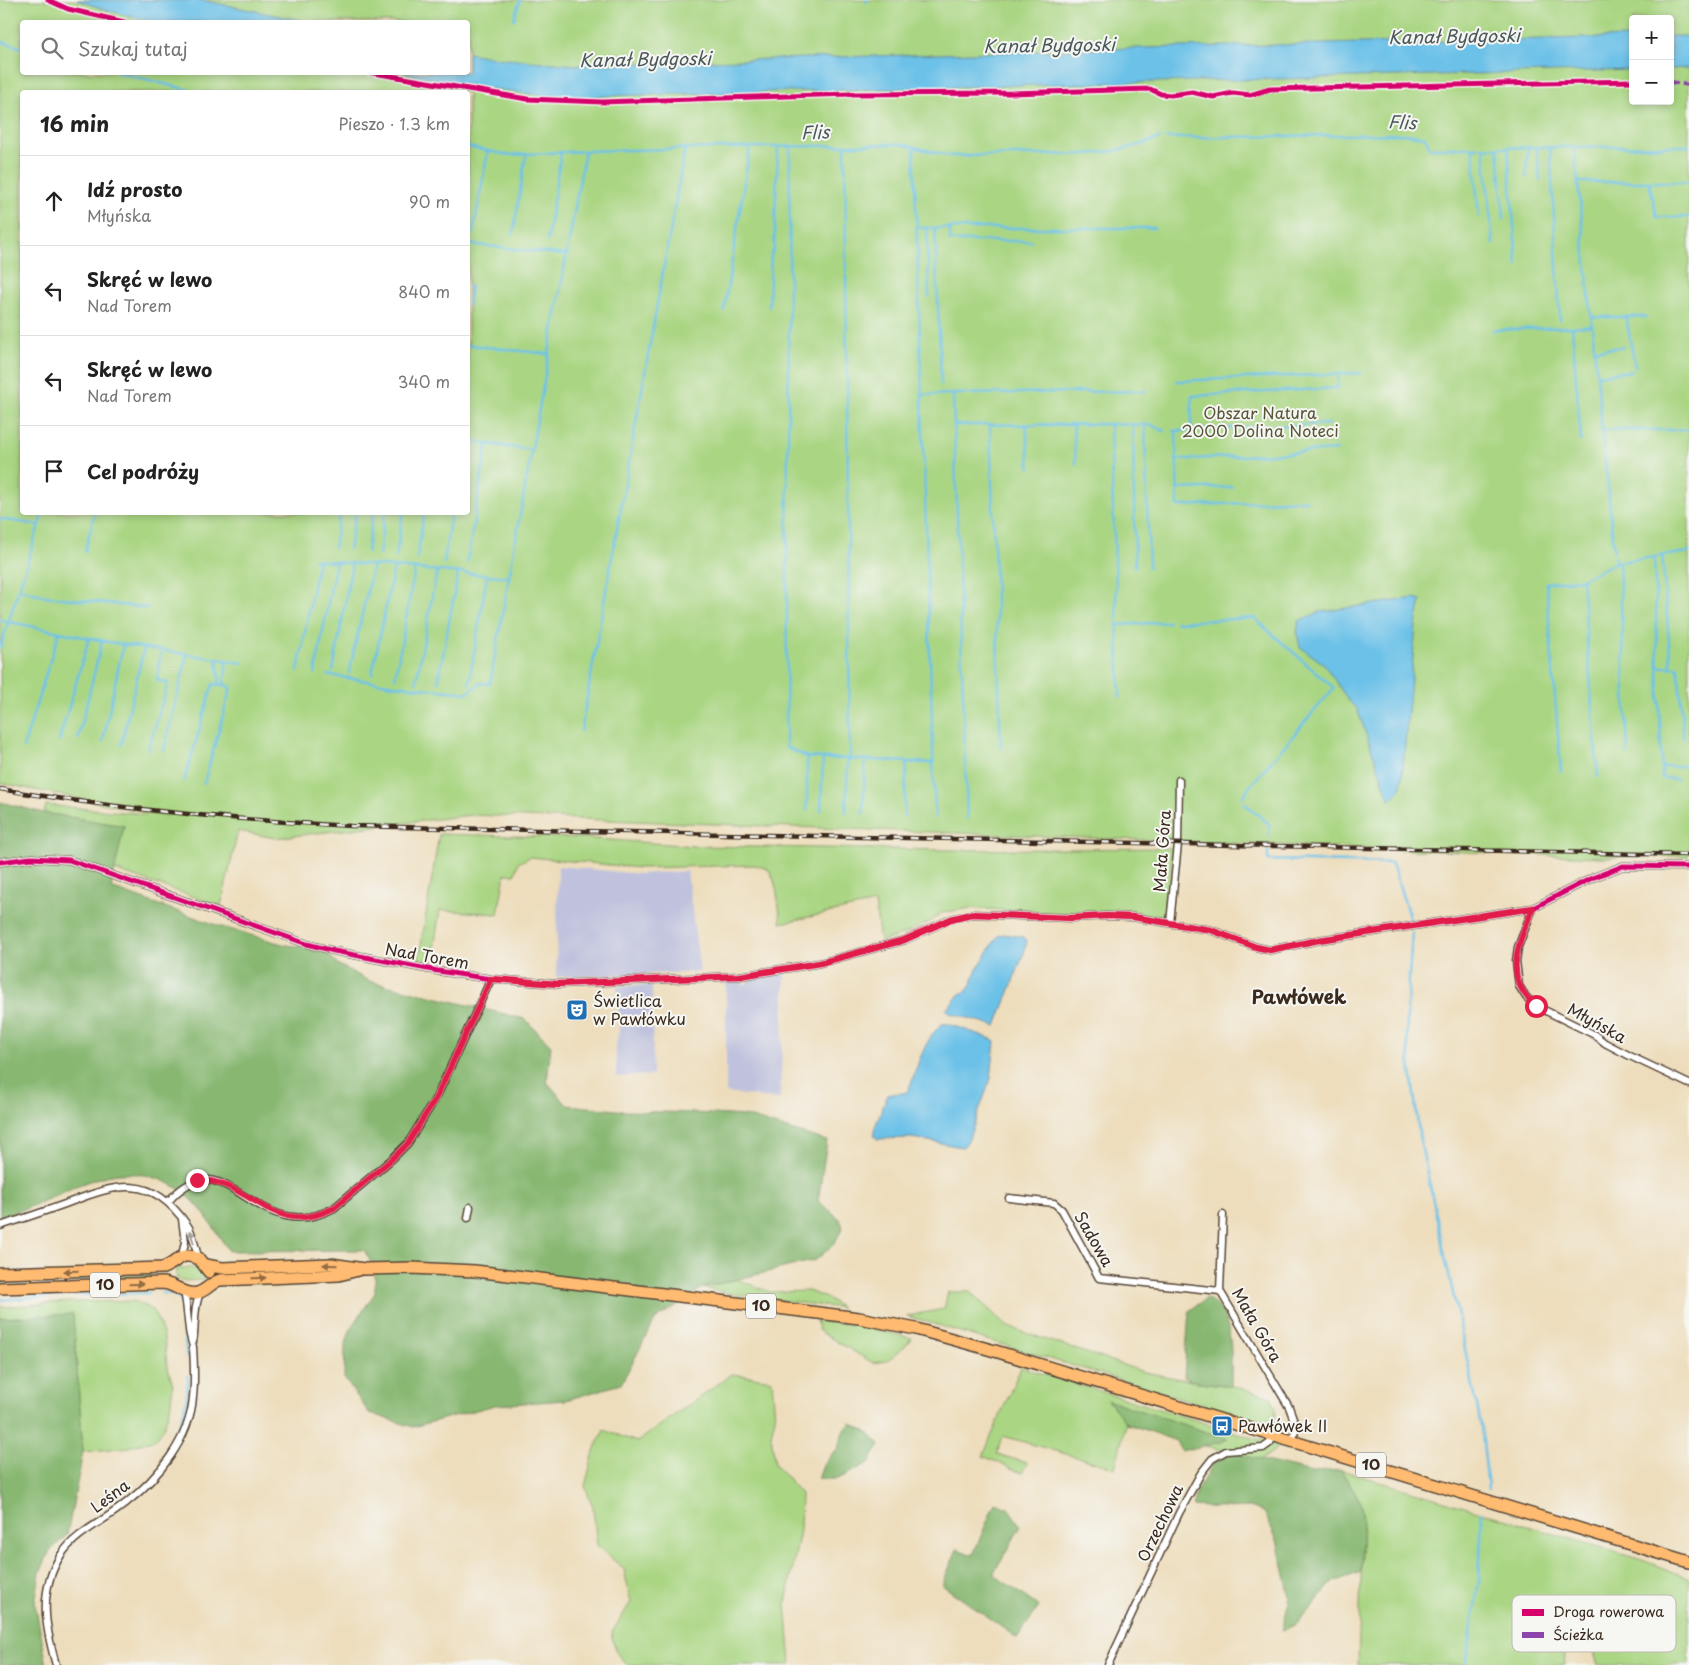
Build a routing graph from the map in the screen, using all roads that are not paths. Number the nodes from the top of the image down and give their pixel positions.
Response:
1 (1179, 780) dead end
2 (0, 862) edge
3 (1689, 867) edge
4 (1533, 908) junction
5 (1170, 923) junction
6 (491, 979) junction
7 (1689, 1084) edge
8 (1009, 1198) dead end
9 (168, 1202) junction
10 (470, 1208) dead end
11 (1223, 1215) dead end
12 (182, 1218) junction
13 (468, 1218) dead end
14 (0, 1226) edge
15 (182, 1256) junction
16 (203, 1262) junction
17 (171, 1264) junction
18 (364, 1268) junction
19 (0, 1273) edge
20 (212, 1284) junction
21 (0, 1288) edge
22 (180, 1289) junction
23 (1220, 1291) junction
24 (200, 1293) junction
25 (192, 1346) junction
26 (1272, 1436) junction
27 (1294, 1441) junction
28 (1689, 1562) edge
29 (56, 1665) edge
30 (1108, 1665) edge

1 - 5 street, Mała Góra
2 - 6 street, Nad Torem
3 - 4 street, Nad Torem
4 - 5 street, Nad Torem
4 - 7 street, Młyńska
5 - 6 street, Nad Torem
6 - 9 street, Nad Torem
8 - 23 street, Sadowa
9 - 12 street
9 - 14 street
10 - 13 street
11 - 23 street, Mała Góra
12 - 15 street
16 -> 12 street
15 - 16 highway, 10
15 - 17 highway, 10
18 -> 16 highway, 10
16 - 20 highway
17 -> 19 highway, 10
17 - 22 highway
20 -> 18 highway, 10
18 - 26 highway, 10
20 - 24 highway, 10
21 -> 22 highway, 10
22 - 24 highway, 10
22 - 25 street, Leśna
23 - 27 street, Mała Góra
24 - 25 street, Leśna
25 - 29 street, Leśna
26 - 27 highway, 10
26 - 30 street, Orzechowa
27 - 28 highway, 10

